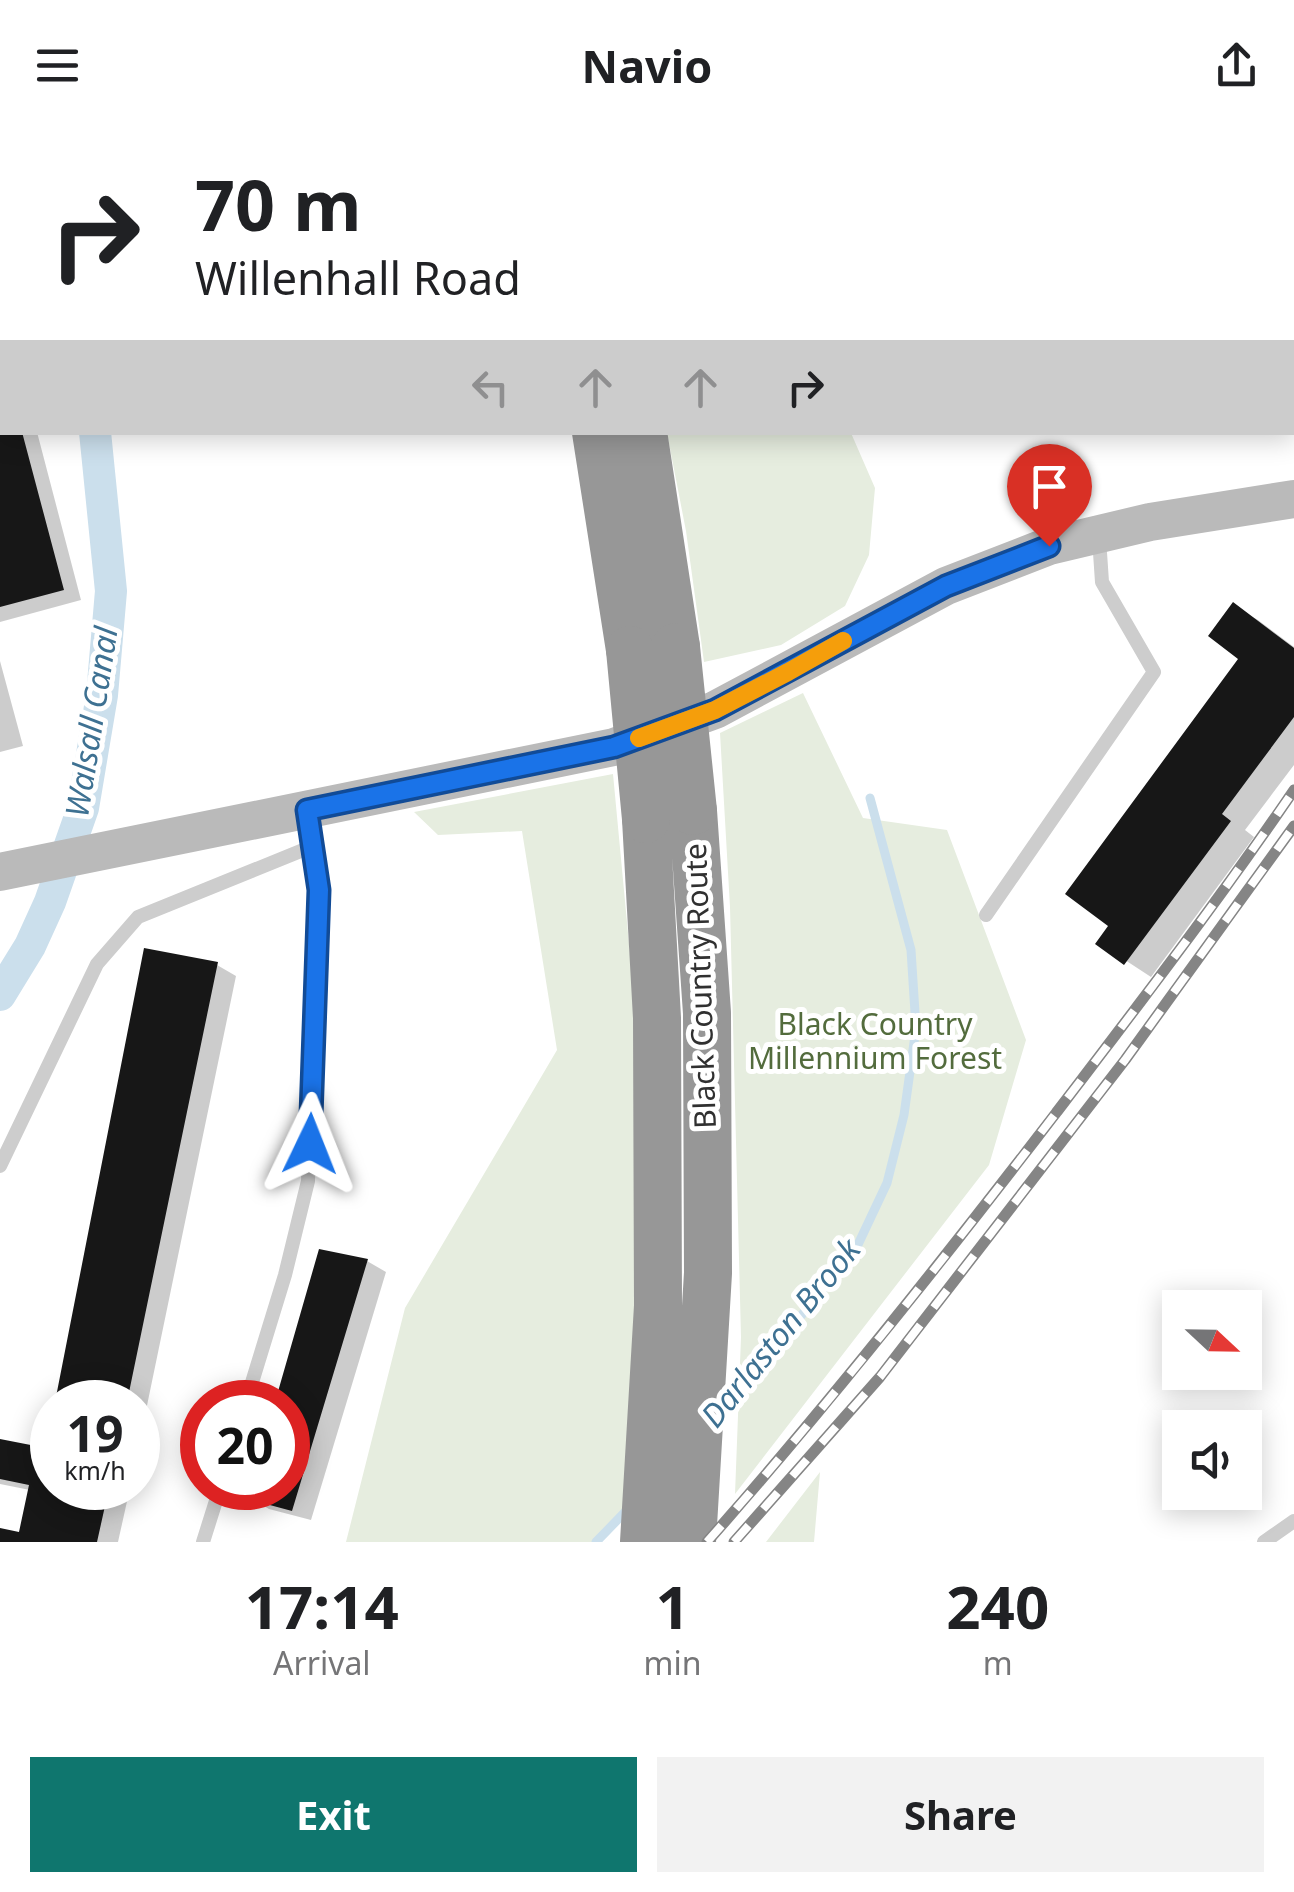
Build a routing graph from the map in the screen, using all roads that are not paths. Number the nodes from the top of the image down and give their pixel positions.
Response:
1 (597, 435) edge
2 (643, 435) edge
3 (1294, 499) edge
4 (1098, 533) junction
5 (653, 649) junction
6 (310, 828) junction
7 (10, 870) edge
8 (986, 915) dead end
9 (0, 1166) edge
10 (253, 1380) edge
11 (213, 1510) edge
12 (1294, 1521) edge
13 (203, 1542) edge
14 (644, 1542) edge
15 (692, 1542) edge
16 (1264, 1542) edge

1 - 5 highway, Black Country Route
2 - 5 highway, Black Country Route
3 - 4 street
4 - 6 street
4 - 8 lane
5 - 14 highway, Black Country Route, bridge
5 - 15 highway, Black Country Route, bridge
6 - 7 street
6 - 9 lane
6 - 10 lane
11 - 13 lane
12 - 16 lane

